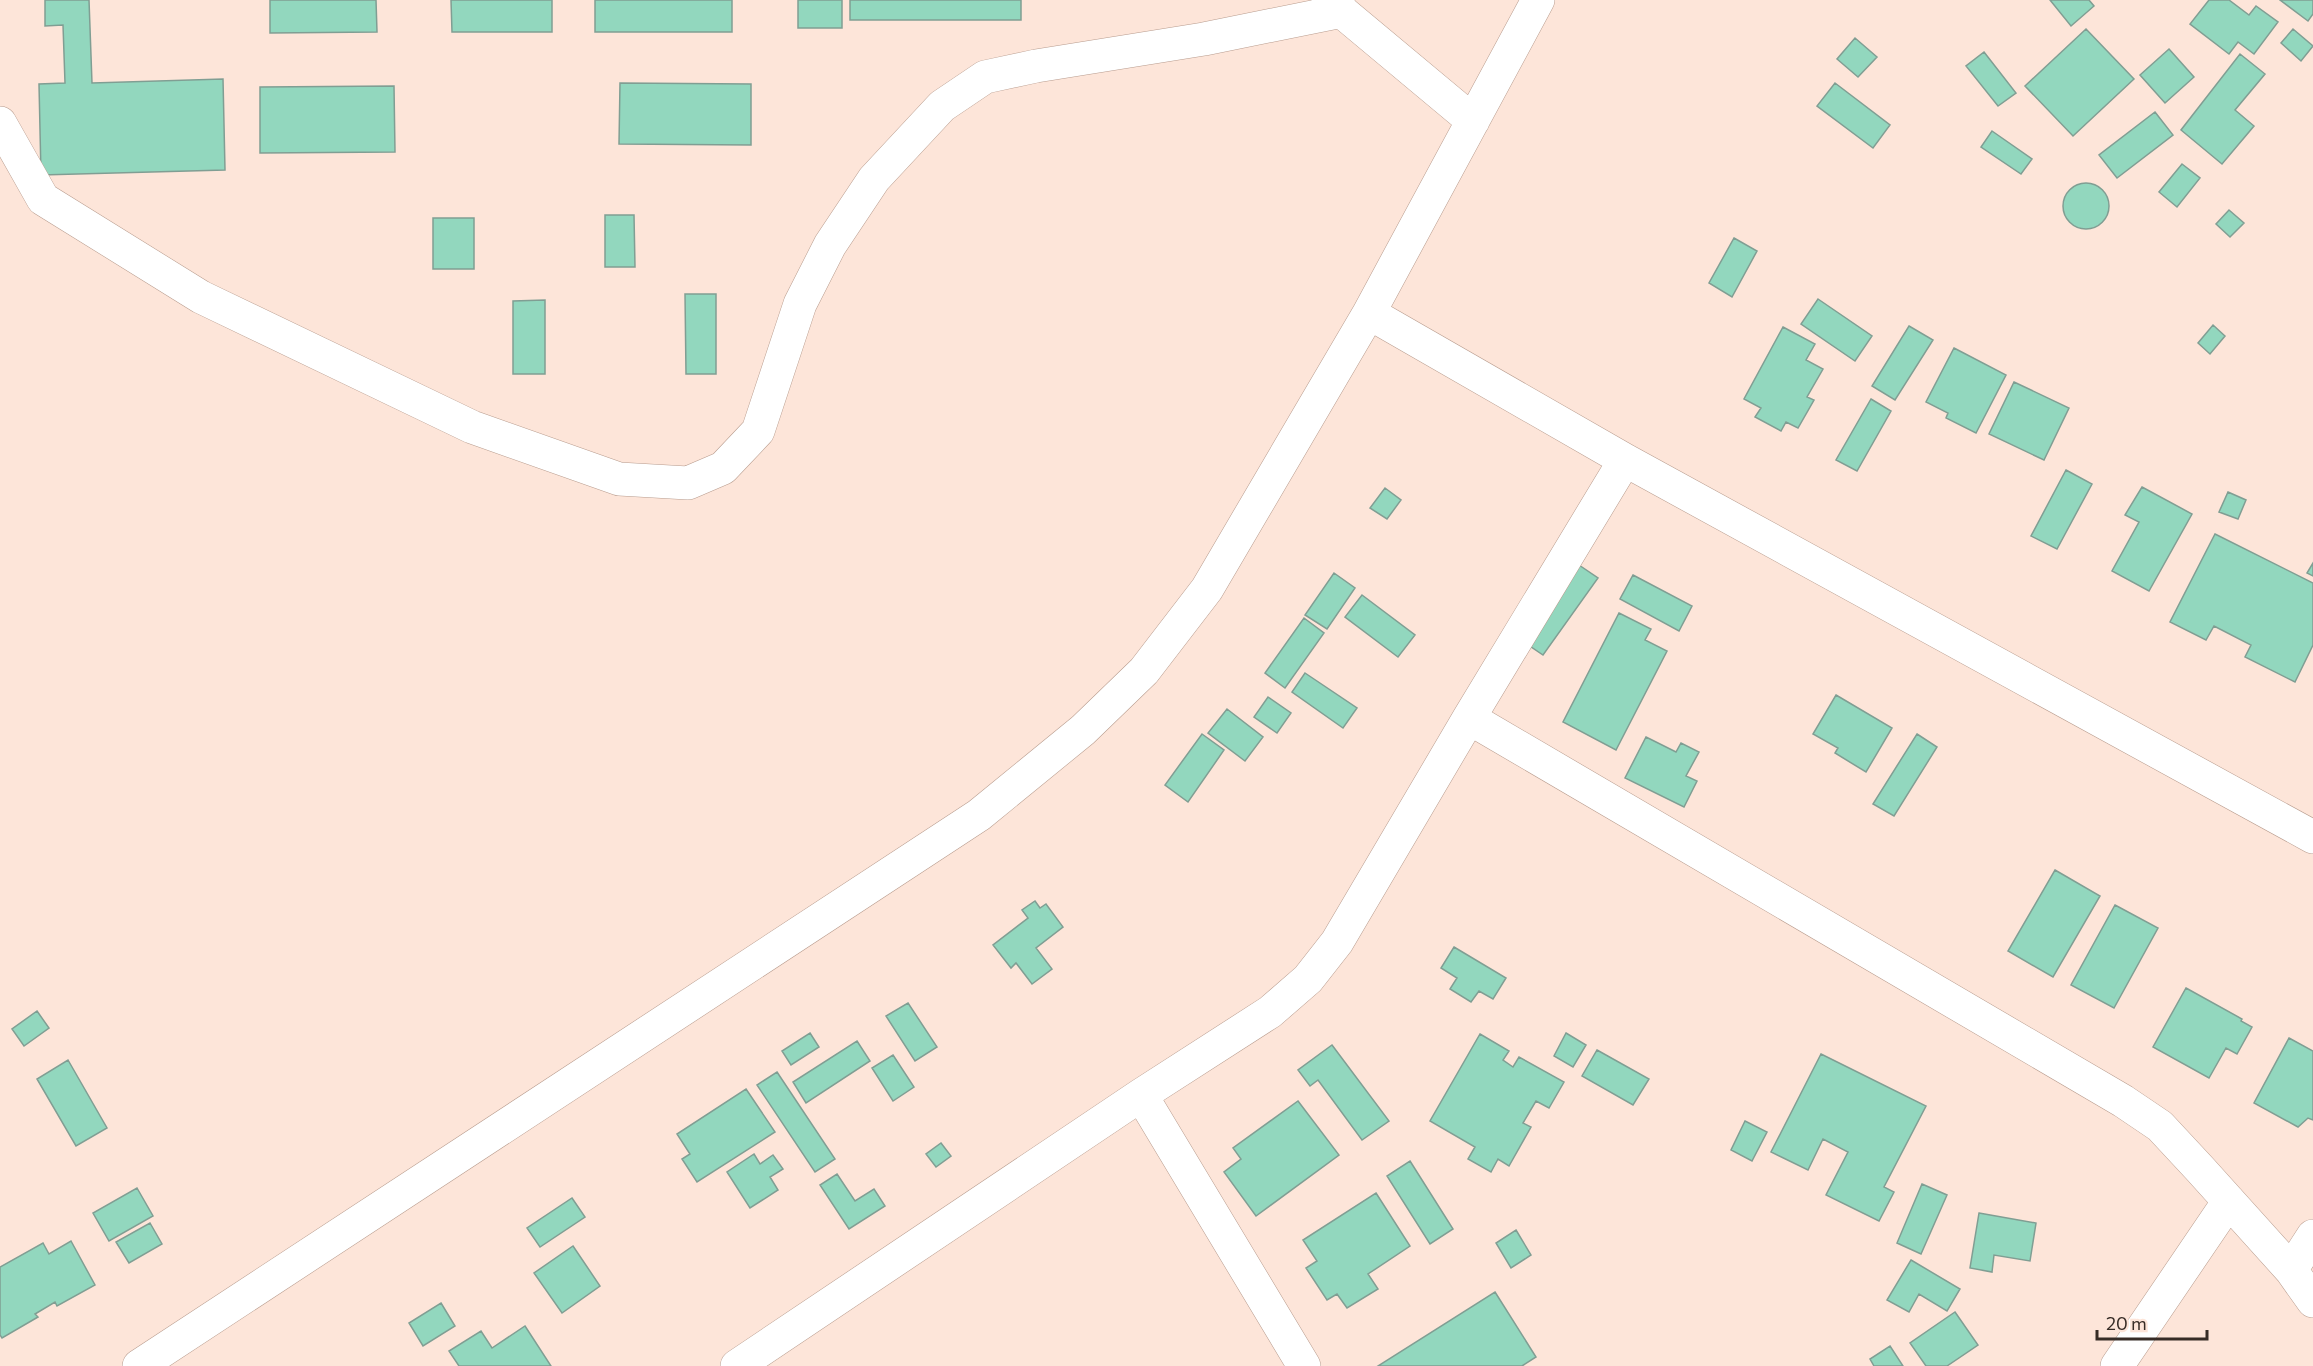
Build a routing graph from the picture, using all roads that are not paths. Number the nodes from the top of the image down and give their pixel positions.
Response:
1 (1538, 0) edge
2 (1335, 6) edge
3 (1473, 121) junction
4 (0, 123) edge
5 (1369, 313) junction
6 (1625, 460) junction
7 (1469, 718) junction
8 (2313, 837) edge
9 (1141, 1095) junction
10 (2229, 1201) junction
11 (2313, 1236) edge
12 (2291, 1270) junction
13 (2313, 1301) edge
14 (139, 1366) edge
15 (737, 1366) edge
16 (1304, 1366) edge
17 (2117, 1366) edge

1 - 3 street
2 - 3 street
2 - 4 street
3 - 5 street
5 - 6 street
5 - 14 street
6 - 7 street
6 - 8 street
7 - 9 street
7 - 10 street
9 - 15 street
9 - 16 street
10 - 12 street
10 - 17 street
11 - 12 street
12 - 13 street

